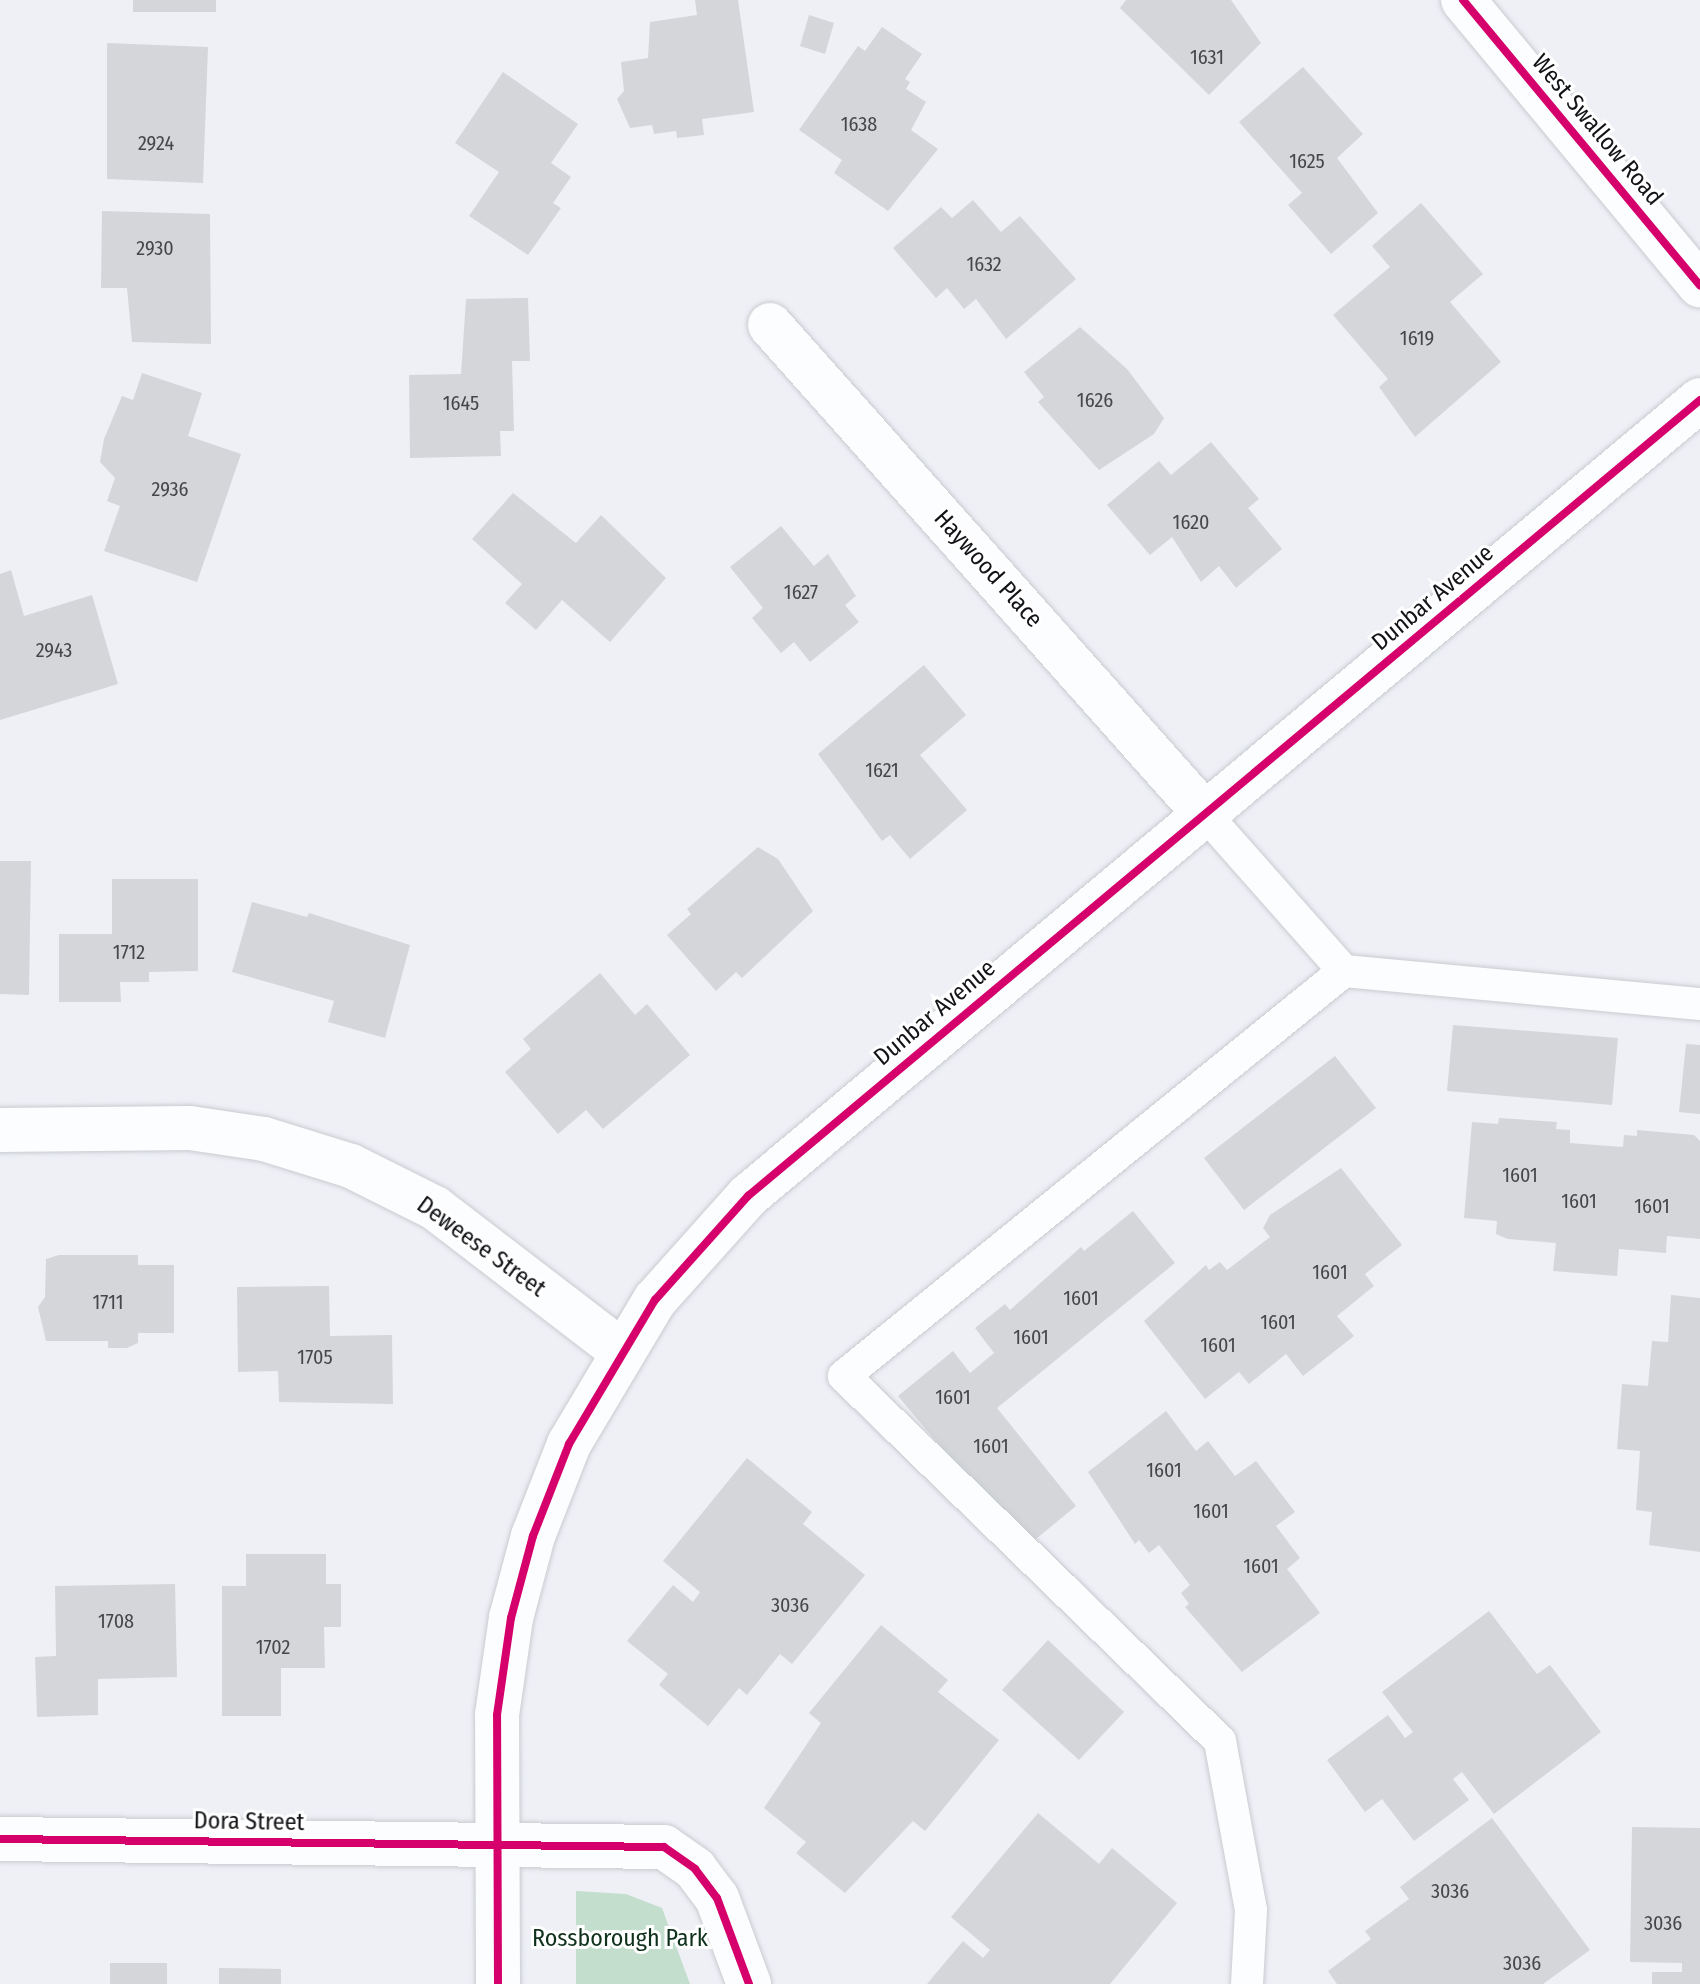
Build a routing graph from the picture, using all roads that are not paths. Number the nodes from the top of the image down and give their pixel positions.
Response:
1 (1463, 0) edge
2 (1700, 285) edge
3 (770, 325) dead end
4 (1700, 400) edge
5 (1205, 814) junction
6 (1344, 971) junction
7 (1700, 1004) edge
8 (0, 1130) edge
9 (620, 1350) junction
10 (0, 1839) edge
11 (498, 1844) junction
12 (498, 1984) edge
13 (749, 1984) edge
14 (1247, 1984) edge

1 - 2 street, West Swallow Road
3 - 5 street, Haywood Place
4 - 5 street, Dunbar Avenue
5 - 6 lane
5 - 9 street, Dunbar Avenue
6 - 7 lane
6 - 14 lane
8 - 9 street, Deweese Street
9 - 11 street, Dunbar Avenue
10 - 11 street, Dora Street
11 - 12 street, Dunbar Avenue
11 - 13 street

